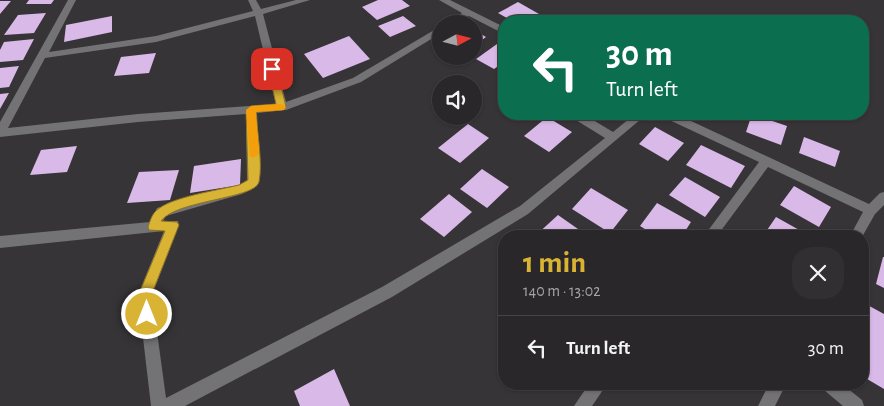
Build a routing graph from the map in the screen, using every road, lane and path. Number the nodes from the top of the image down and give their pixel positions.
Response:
1 (72, 0) edge
2 (252, 0) edge
3 (306, 0) edge
4 (443, 0) edge
5 (258, 12) junction
6 (468, 13) junction
7 (465, 15) edge
8 (498, 28) edge
9 (432, 35) edge
10 (40, 56) junction
11 (282, 107) junction
12 (251, 110) junction
13 (584, 120) edge
14 (635, 120) edge
15 (680, 120) edge
16 (0, 132) edge
17 (613, 138) junction
18 (766, 161) junction
19 (884, 197) edge
20 (870, 210) junction
21 (154, 227) junction
22 (714, 230) edge
23 (859, 230) edge
24 (0, 242) edge
25 (594, 390) edge
26 (775, 390) edge
27 (837, 390) edge
28 (159, 406) edge
29 (168, 406) edge
30 (582, 406) edge
31 (766, 406) edge
32 (856, 406) edge

1 - 10 street
2 - 5 street
3 - 5 street
4 - 6 street
5 - 10 street
5 - 11 street
6 - 7 street
6 - 8 street
9 - 11 street
10 - 16 street
11 - 12 street
12 - 16 street
12 - 21 street
13 - 17 street
14 - 17 street
15 - 18 street
17 - 29 street
18 - 20 street
18 - 22 street
19 - 20 street
20 - 23 street
21 - 24 street
21 - 28 street
25 - 30 street
26 - 31 street
27 - 32 street

